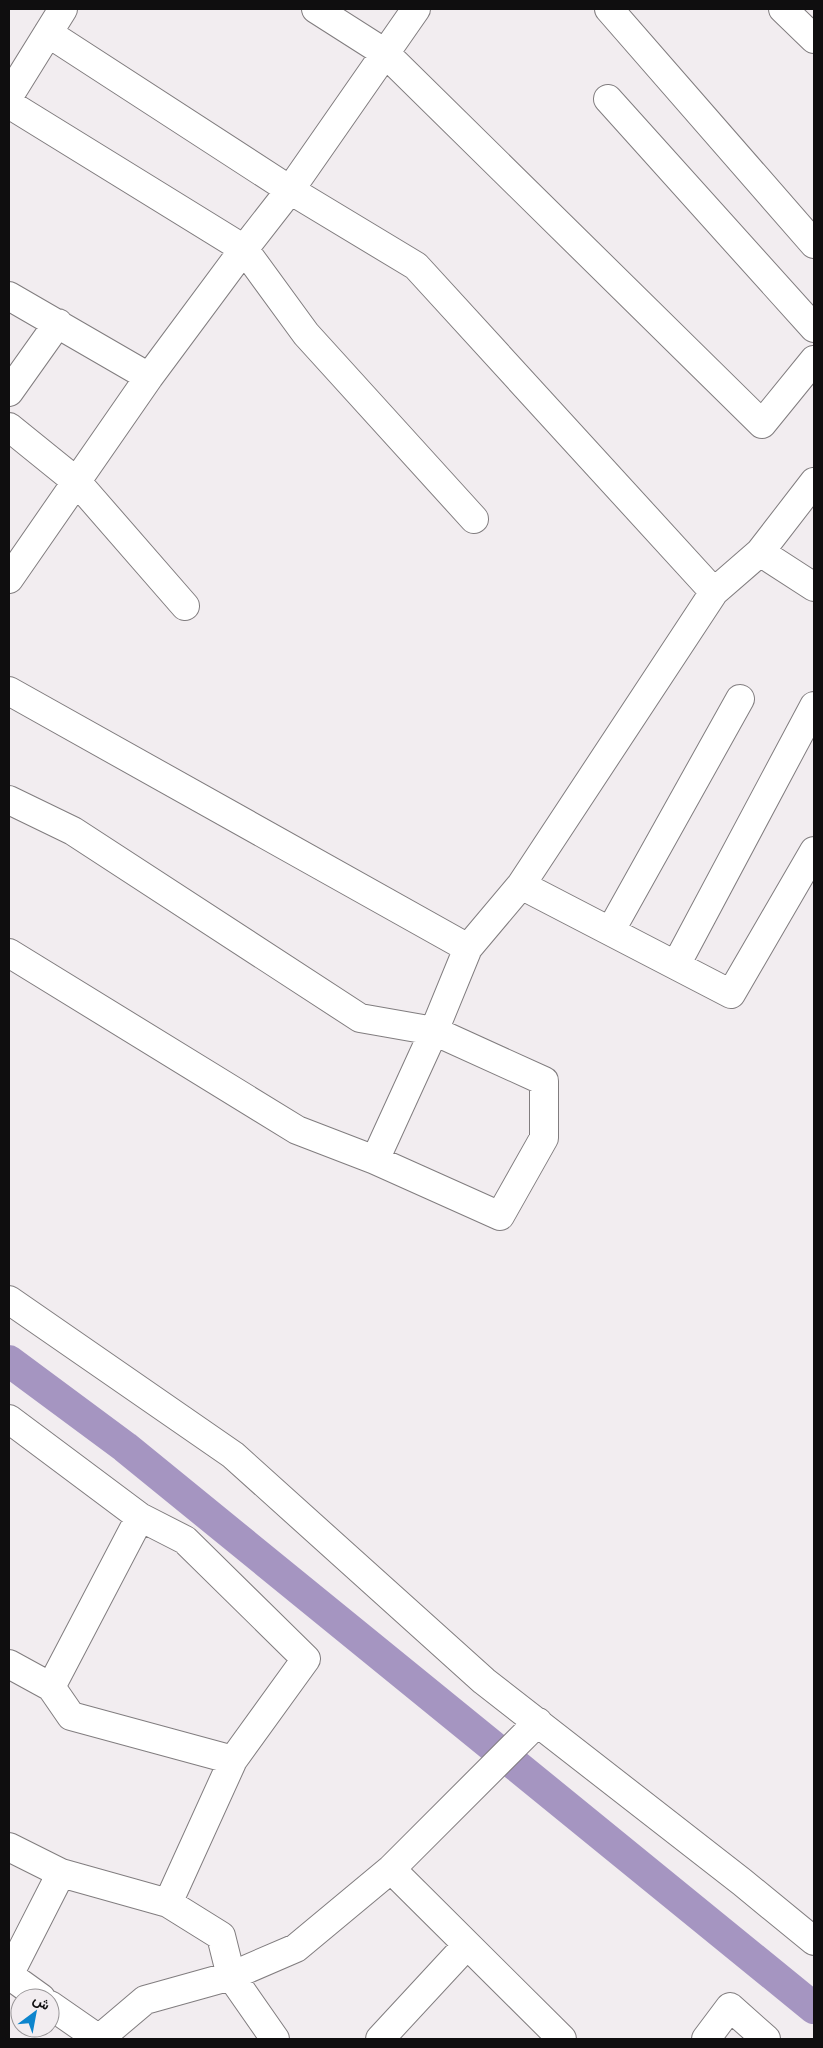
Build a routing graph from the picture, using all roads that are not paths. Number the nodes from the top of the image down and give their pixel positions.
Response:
1 (63, 9) edge
2 (316, 9) edge
3 (416, 9) edge
4 (609, 9) edge
5 (783, 9) edge
6 (48, 32) junction
7 (814, 39) edge
8 (385, 53) junction
9 (9, 96) edge
10 (608, 99) dead end
11 (9, 104) edge
12 (290, 190) junction
13 (814, 244) edge
14 (244, 249) junction
15 (9, 296) edge
16 (58, 323) junction
17 (814, 328) edge
18 (814, 360) edge
19 (149, 377) junction
20 (9, 392) edge
21 (9, 427) edge
22 (77, 482) junction
23 (814, 482) edge
24 (474, 519) dead end
25 (760, 552) junction
26 (9, 579) edge
27 (814, 587) edge
28 (714, 592) junction
29 (185, 606) dead end
30 (9, 691) edge
31 (740, 699) dead end
32 (814, 706) edge
33 (9, 800) edge
34 (814, 851) edge
35 (521, 885) junction
36 (612, 930) junction
37 (468, 948) junction
38 (9, 953) edge
39 (676, 965) junction
40 (434, 1031) junction
41 (375, 1160) junction
42 (9, 1300) edge
43 (9, 1419) edge
44 (140, 1517) junction
45 (9, 1664) edge
46 (51, 1687) junction
47 (538, 1722) junction
48 (233, 1760) junction
49 (9, 1847) edge
50 (391, 1869) junction
51 (61, 1873) junction
52 (168, 1903) junction
53 (814, 1942) edge
54 (467, 1945) junction
55 (9, 1975) edge
56 (231, 1976) junction
57 (27, 1988) edge
58 (60, 2012) edge
59 (99, 2039) edge
60 (275, 2039) edge
61 (380, 2039) edge
62 (562, 2039) edge
63 (706, 2039) edge
64 (766, 2039) edge

1 - 6 street
2 - 8 street
3 - 8 street
4 - 13 street
5 - 7 street
6 - 9 street
6 - 12 street
8 - 12 street
8 - 18 street
10 - 17 street
11 - 14 street
12 - 14 street
12 - 28 street
14 - 19 street
14 - 24 street
15 - 16 street
16 - 19 street
16 - 20 street
19 - 22 street
21 - 22 street
22 - 26 street
22 - 29 street
23 - 25 street
25 - 27 street
25 - 28 street
28 - 35 street
30 - 37 street
31 - 36 street
32 - 39 street
33 - 40 street
34 - 39 street
35 - 36 street
35 - 37 street
36 - 39 street
37 - 40 street
38 - 41 street
40 - 41 street
40 - 41 street
42 - 47 street
43 - 44 street
44 - 46 street
44 - 48 street
45 - 46 street
46 - 48 street
47 - 50 street
47 - 53 street
48 - 52 street
49 - 51 street
50 - 54 street
50 - 56 street
51 - 52 street
51 - 55 street
52 - 56 street
54 - 61 street
54 - 62 street
55 - 57 street
56 - 59 street
56 - 60 street
58 - 59 street
63 - 64 street

